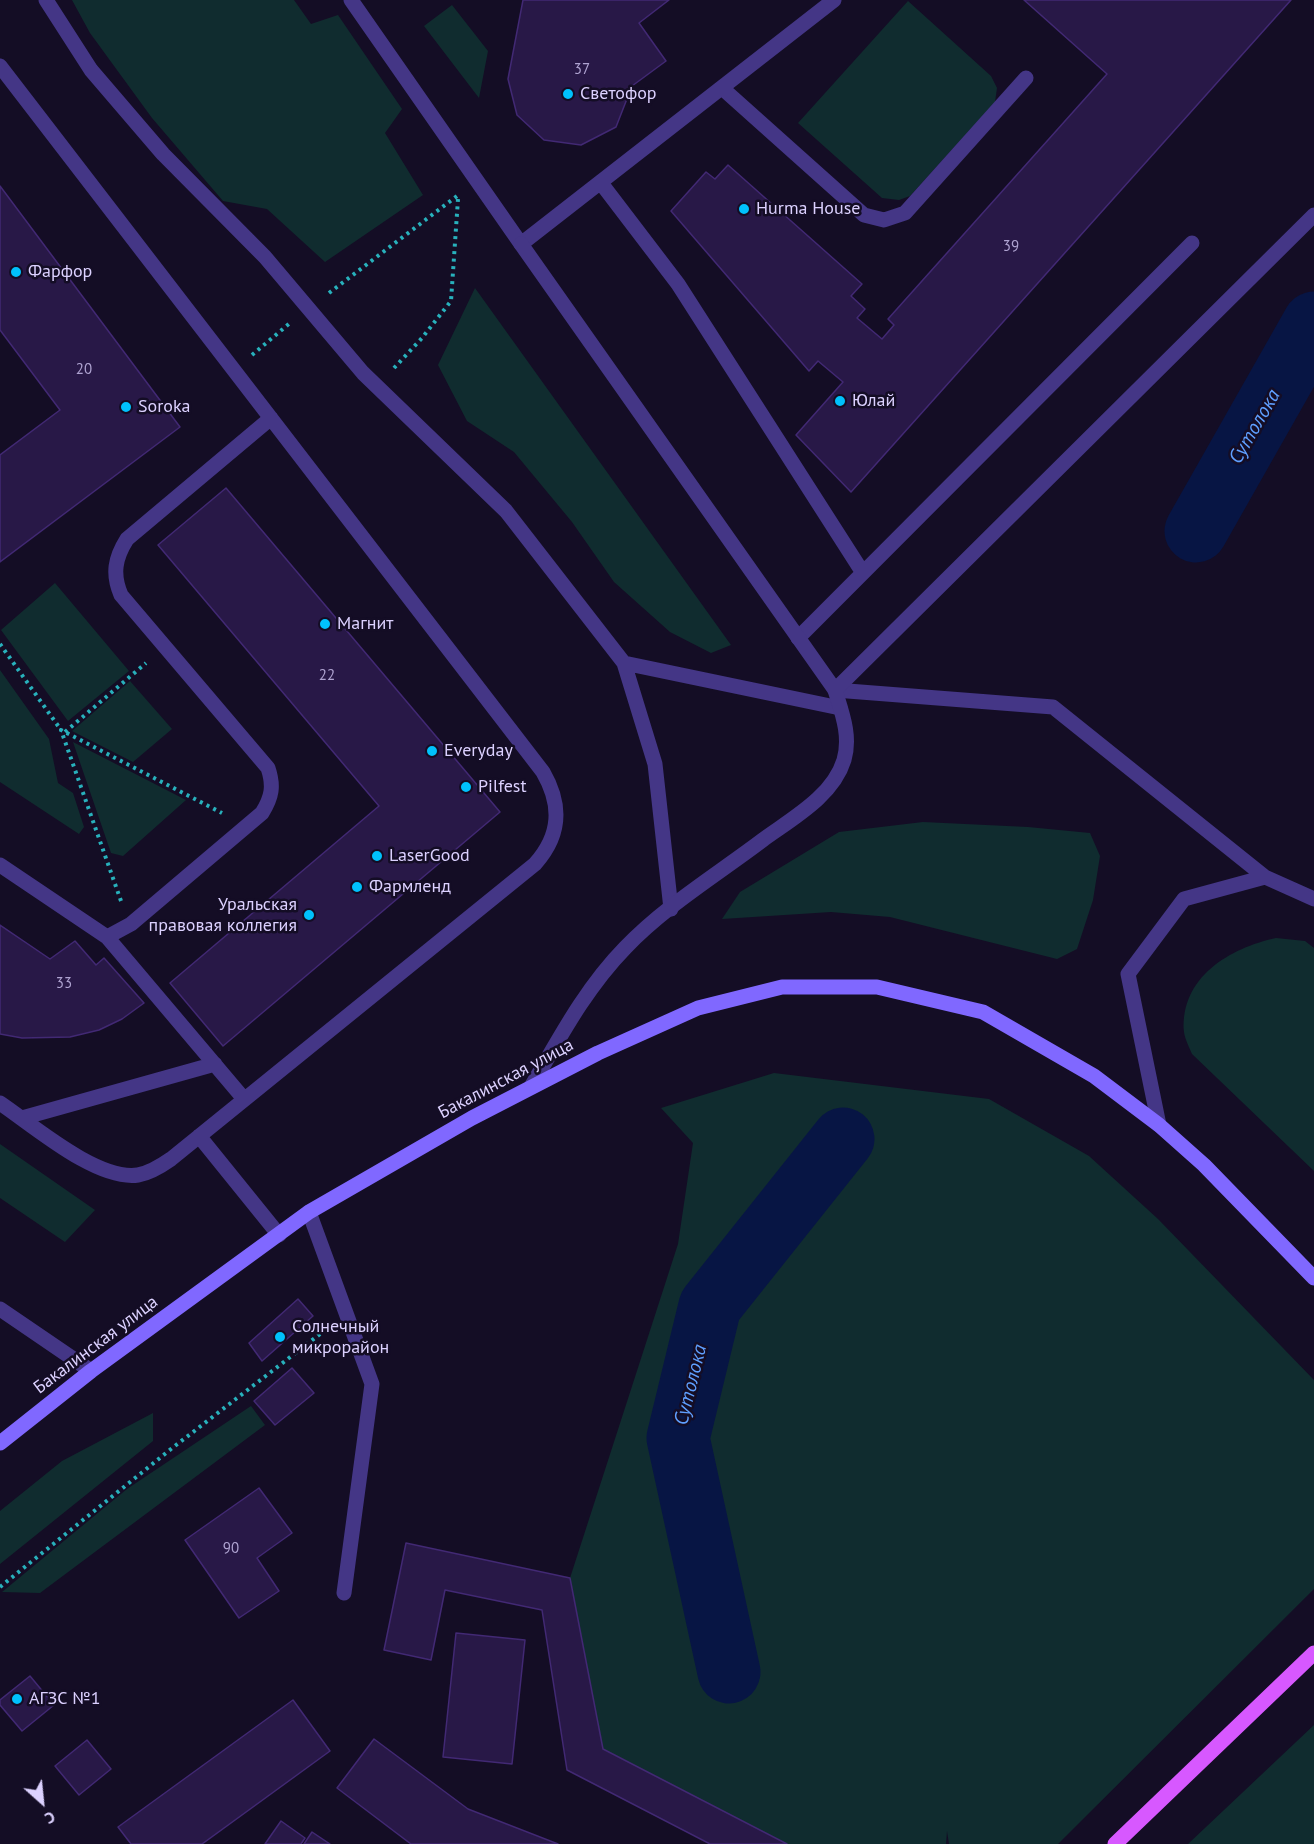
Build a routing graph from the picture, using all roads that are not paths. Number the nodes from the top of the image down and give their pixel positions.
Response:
1 (46, 0) edge
2 (351, 0) edge
3 (834, 0) edge
4 (0, 66) edge
5 (1026, 78) dead end
6 (722, 88) junction
7 (601, 183) junction
8 (1314, 214) edge
9 (1192, 243) dead end
10 (521, 244) junction
11 (271, 418) junction
12 (863, 573) junction
13 (798, 638) junction
14 (624, 663) junction
15 (835, 690) junction
16 (840, 708) junction
17 (0, 865) edge
18 (1265, 878) junction
19 (1314, 899) edge
20 (671, 909) junction
21 (107, 937) junction
22 (215, 1064) junction
23 (531, 1087) junction
24 (244, 1099) junction
25 (0, 1103) edge
26 (22, 1118) junction
27 (1159, 1125) junction
28 (199, 1136) junction
29 (309, 1212) junction
30 (279, 1235) junction
31 (1314, 1278) edge
32 (0, 1309) edge
33 (91, 1371) junction
34 (0, 1443) edge
35 (344, 1593) dead end
36 (1314, 1653) edge
37 (1115, 1844) edge

1 - 14 street
2 - 10 street
3 - 6 street
4 - 11 street
5 - 6 street
6 - 7 street
7 - 10 street
7 - 12 street
8 - 15 street
9 - 12 street
10 - 13 street
11 - 21 street
11 - 24 street
12 - 13 street
13 - 15 street
14 - 16 street
14 - 20 street
15 - 16 street
15 - 18 street
16 - 20 street
17 - 21 street
18 - 19 street
18 - 27 street
20 - 23 street
21 - 22 street
22 - 24 street
22 - 26 street
23 - 27 main road, Бакалинская улица
23 - 29 main road, Бакалинская улица
24 - 28 street
25 - 26 street
26 - 28 street
27 - 31 main road, Бакалинская улица
28 - 30 street
29 - 30 main road, Бакалинская улица
29 - 35 street
30 - 33 main road, Бакалинская улица
32 - 33 street
33 - 34 main road, Бакалинская улица
36 - 37 main road

